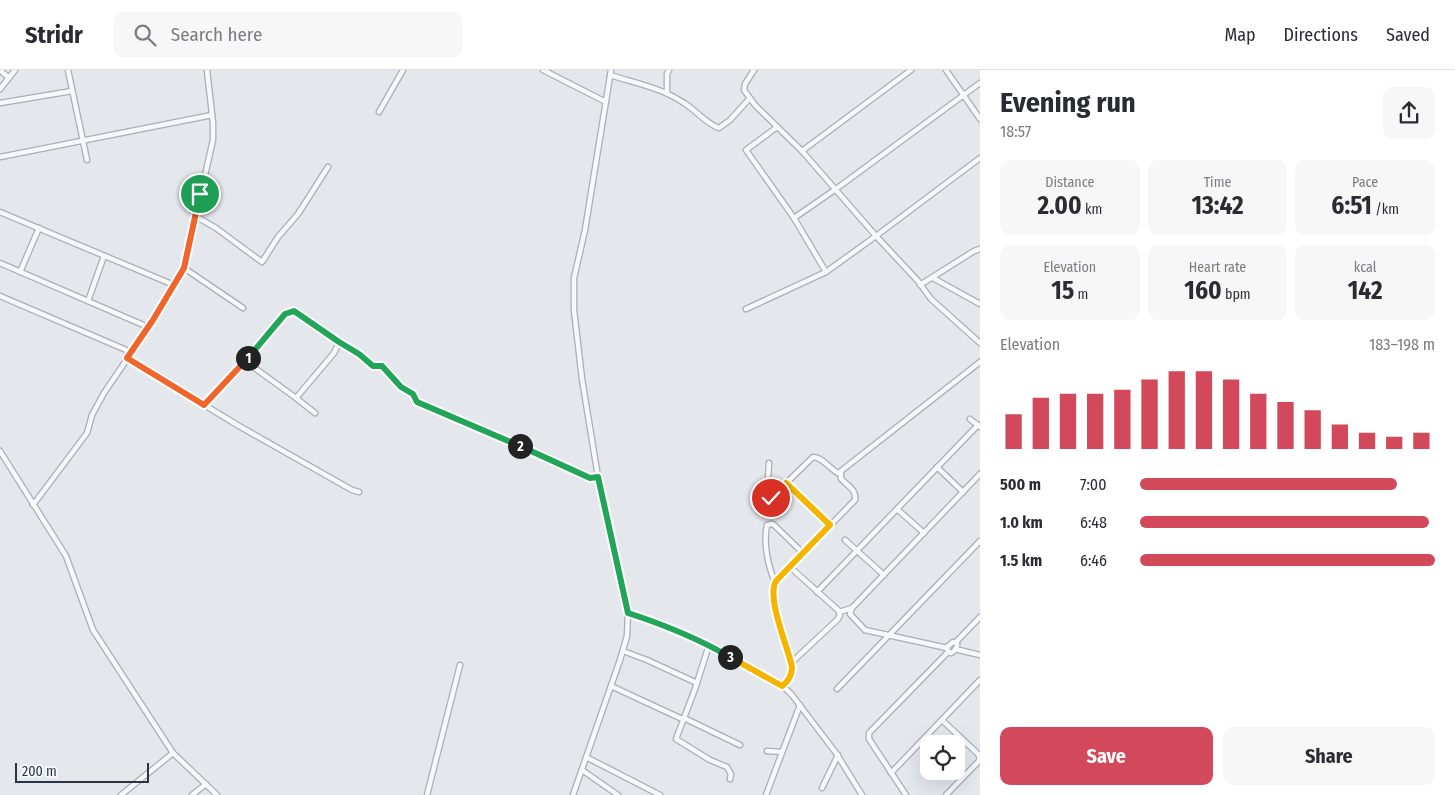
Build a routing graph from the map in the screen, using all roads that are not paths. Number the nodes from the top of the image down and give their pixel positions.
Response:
1 (0, 70) edge
2 (15, 70) edge
3 (68, 70) edge
4 (207, 70) edge
5 (403, 70) edge
6 (543, 70) edge
7 (606, 70) edge
8 (669, 70) edge
9 (754, 70) edge
10 (910, 70) edge
11 (946, 70) edge
12 (611, 73) edge
13 (9, 78) junction
14 (980, 83) edge
15 (0, 89) edge
16 (72, 91) junction
17 (667, 93) junction
18 (963, 95) junction
19 (750, 98) junction
20 (606, 102) junction
21 (0, 103) edge
22 (379, 112) dead end
23 (212, 115) junction
24 (980, 119) edge
25 (777, 127) junction
26 (83, 140) junction
27 (802, 152) junction
28 (0, 157) edge
29 (980, 158) edge
30 (87, 160) dead end
31 (328, 167) dead end
32 (836, 189) junction
33 (0, 212) edge
34 (195, 216) junction
35 (794, 218) junction
36 (39, 228) junction
37 (876, 236) junction
38 (980, 249) edge
39 (974, 251) junction
40 (980, 255) edge
41 (104, 256) junction
42 (0, 263) edge
43 (184, 268) junction
44 (20, 272) junction
45 (826, 272) junction
46 (933, 278) junction
47 (174, 285) junction
48 (920, 285) junction
49 (0, 296) edge
50 (88, 301) junction
51 (980, 304) edge
52 (243, 308) dead end
53 (746, 309) dead end
54 (148, 327) junction
55 (339, 342) junction
56 (980, 343) edge
57 (131, 352) junction
58 (127, 358) junction
59 (245, 361) junction
60 (980, 362) edge
61 (296, 398) junction
62 (204, 405) junction
63 (315, 413) dead end
64 (970, 419) dead end
65 (979, 426) edge
66 (0, 450) edge
67 (769, 463) dead end
68 (937, 467) junction
69 (840, 474) junction
70 (980, 474) edge
71 (598, 477) junction
72 (786, 483) junction
73 (359, 492) dead end
74 (963, 492) junction
75 (33, 505) junction
76 (897, 509) junction
77 (830, 525) junction
78 (924, 533) junction
79 (846, 540) dead end
80 (980, 540) edge
81 (857, 551) junction
82 (803, 554) junction
83 (790, 567) junction
84 (884, 576) junction
85 (775, 582) junction
86 (817, 592) junction
87 (852, 608) junction
88 (839, 612) junction
89 (628, 613) junction
90 (980, 617) edge
91 (889, 636) junction
92 (956, 642) junction
93 (709, 645) junction
94 (955, 649) junction
95 (947, 650) junction
96 (623, 651) junction
97 (980, 655) edge
98 (791, 663) junction
99 (460, 665) dead end
100 (980, 680) edge
101 (697, 683) junction
102 (611, 686) junction
103 (782, 686) junction
104 (837, 688) dead end
105 (800, 704) junction
106 (683, 718) junction
107 (942, 720) junction
108 (740, 745) dead end
109 (767, 750) dead end
110 (782, 752) junction
111 (173, 753) junction
112 (838, 755) junction
113 (586, 757) junction
114 (582, 770) junction
115 (891, 773) junction
116 (730, 779) dead end
117 (206, 784) junction
118 (822, 788) dead end
119 (121, 795) edge
120 (192, 795) edge
121 (217, 795) edge
122 (427, 795) edge
123 (573, 795) edge
124 (618, 795) edge
125 (660, 795) edge
126 (766, 795) edge
127 (862, 795) edge
128 (906, 795) edge
129 (946, 795) edge

1 - 13 street
2 - 13 street
3 - 16 street
4 - 23 street
5 - 22 street
6 - 20 street
7 - 12 street
8 - 17 street
9 - 19 street
10 - 27 street
11 - 18 street
12 - 17 street
12 - 20 street
13 - 15 street
14 - 18 street
16 - 21 street
16 - 26 street
17 - 19 street
18 - 24 street
18 - 32 street
19 - 25 street
20 - 71 street
23 - 26 street
23 - 34 street
25 - 27 street
25 - 35 street
26 - 28 street
26 - 30 street
27 - 32 street
29 - 37 street
31 - 34 street
32 - 35 street
32 - 37 street
33 - 36 street
34 - 43 street
35 - 45 street
36 - 41 street
36 - 44 street
37 - 45 street
37 - 48 street
38 - 39 street
39 - 40 street
39 - 46 street
41 - 47 street
41 - 50 street
42 - 44 street
43 - 47 street
43 - 52 street
44 - 50 street
45 - 53 street
46 - 48 street
46 - 51 street
47 - 54 street
48 - 56 street
49 - 57 street
50 - 54 street
54 - 57 street
55 - 59 street
55 - 61 street
55 - 71 street
57 - 58 street
58 - 62 street
58 - 75 street
59 - 61 street
59 - 62 street
60 - 69 street
61 - 63 street
62 - 73 street
64 - 65 street
65 - 68 street
66 - 75 street
67 - 72 street
68 - 74 street
68 - 76 street
69 - 72 street
69 - 77 street
70 - 74 street
71 - 89 street
72 - 77 street
74 - 78 street
75 - 111 street
76 - 78 street
76 - 81 street
77 - 82 street
78 - 84 street
79 - 81 street
80 - 91 street
81 - 84 street
81 - 86 street
82 - 83 street
82 - 85 street
83 - 85 street
83 - 86 street
84 - 87 street
85 - 98 street
86 - 88 street
87 - 88 street
87 - 91 street
88 - 98 street
89 - 93 street
89 - 96 street
90 - 92 street
91 - 95 street
91 - 104 street
92 - 94 street
92 - 95 street
93 - 101 street
93 - 103 street
94 - 95 street
94 - 97 street
95 - 115 street
96 - 101 street
96 - 102 street
98 - 103 street
99 - 122 street
100 - 107 street
101 - 106 street
102 - 106 street
102 - 113 street
103 - 105 street
105 - 110 street
105 - 112 street
106 - 108 street
106 - 116 street
107 - 115 street
107 - 129 street
109 - 110 street
110 - 126 street
111 - 117 street
111 - 119 street
112 - 118 street
112 - 127 street
113 - 114 street
113 - 125 street
114 - 123 street
114 - 124 street
115 - 128 street
117 - 120 street
117 - 121 street

